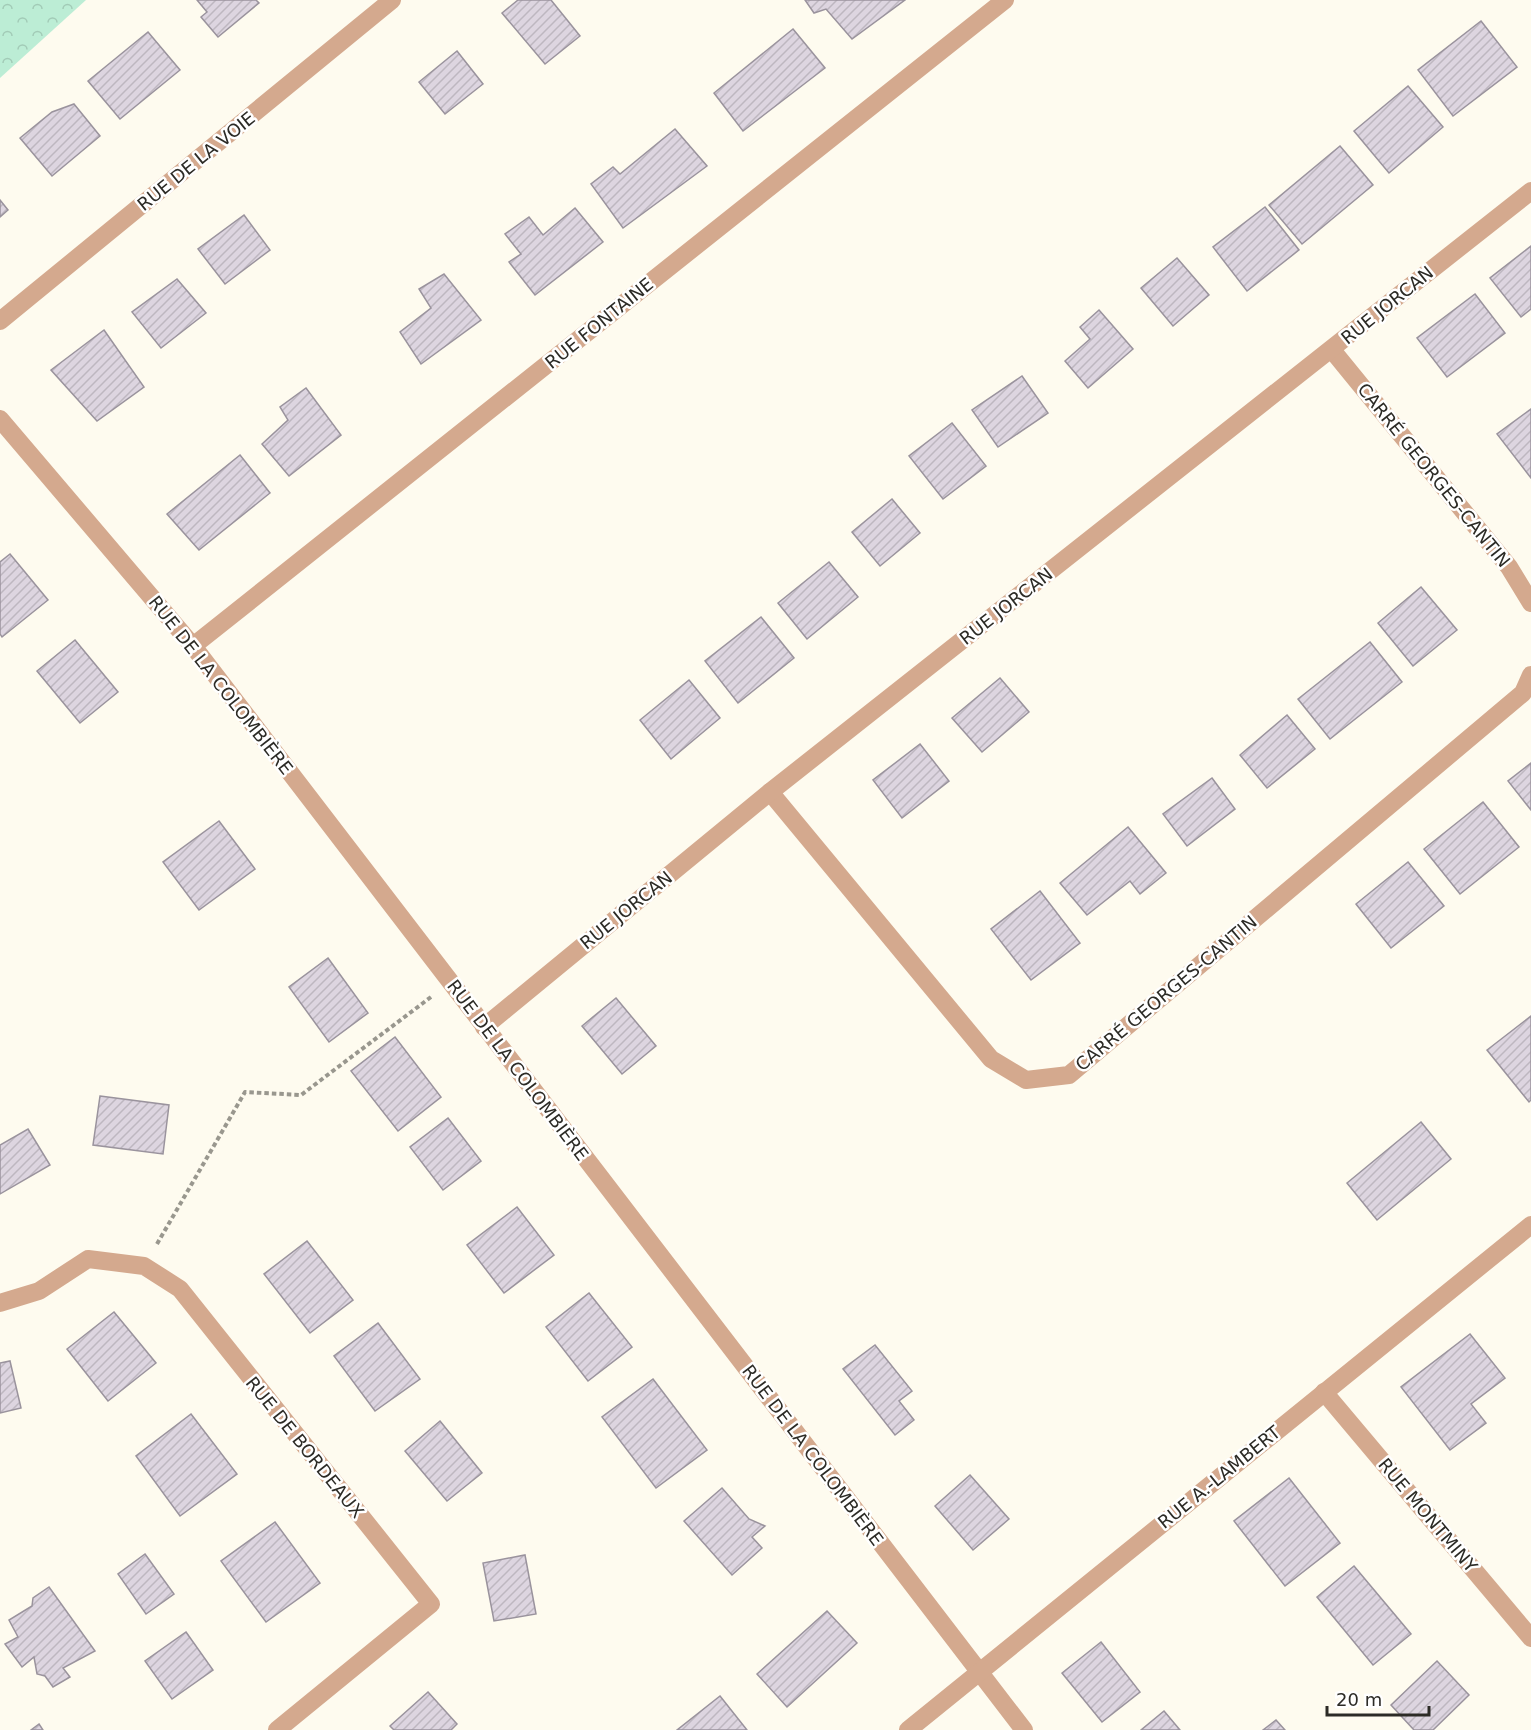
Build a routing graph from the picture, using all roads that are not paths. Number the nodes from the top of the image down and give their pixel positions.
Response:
1 (392, 0) edge
2 (1005, 0) edge
3 (1531, 191) edge
4 (0, 321) edge
5 (1332, 350) junction
6 (0, 419) edge
7 (1531, 603) edge
8 (193, 646) junction
9 (1531, 675) edge
10 (770, 792) junction
11 (484, 1027) junction
12 (1531, 1225) edge
13 (0, 1303) edge
14 (1324, 1392) junction
15 (1531, 1638) edge
16 (979, 1672) junction
17 (277, 1730) edge
18 (908, 1730) edge
19 (1024, 1730) edge

1 - 4 street, RUE DE LA VOIE
2 - 8 street, RUE FONTAINE
3 - 5 street, RUE JORCAN
5 - 7 street, CARRÉ GEORGES-CANTIN
5 - 10 street, RUE JORCAN
6 - 8 street, RUE DE LA COLOMBIÈRE
8 - 11 street, RUE DE LA COLOMBIÈRE
9 - 10 street, CARRÉ GEORGES-CANTIN
10 - 11 street, RUE JORCAN
11 - 16 street, RUE DE LA COLOMBIÈRE
12 - 14 street, RUE A.-LAMBERT
13 - 17 street, RUE DE BORDEAUX
14 - 15 street, RUE MONTMINY
14 - 16 street, RUE A.-LAMBERT
16 - 18 street, RUE A.-LAMBERT
16 - 19 street, RUE DE LA COLOMBIÈRE

